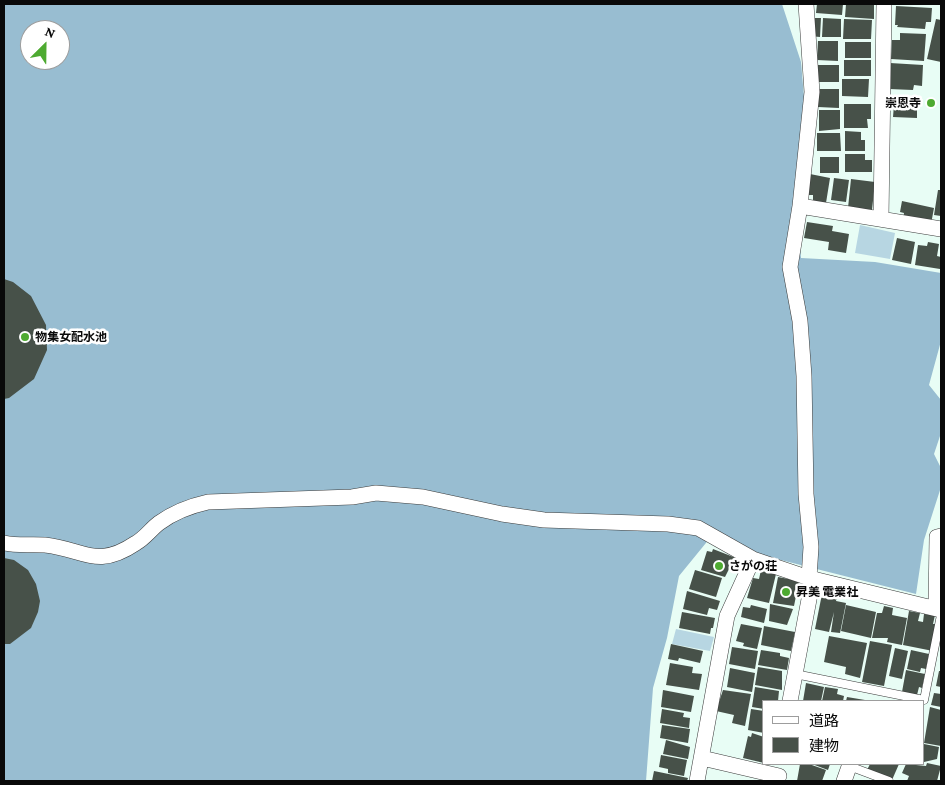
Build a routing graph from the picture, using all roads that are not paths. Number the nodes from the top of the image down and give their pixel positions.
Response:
1 (806, 4) edge
2 (884, 4) edge
3 (800, 206) junction
4 (881, 219) junction
5 (941, 229) edge
6 (941, 536) edge
7 (4, 543) edge
8 (753, 559) junction
9 (811, 578) junction
10 (939, 610) edge
11 (795, 674) junction
12 (790, 700) edge
13 (702, 758) junction
14 (849, 765) edge
15 (779, 774) edge
16 (697, 781) edge
17 (844, 781) edge
18 (889, 781) edge

1 - 3 street
2 - 4 street
3 - 4 street
3 - 9 street
4 - 5 street
6 - 10 street
7 - 8 street
8 - 9 street
8 - 13 street
9 - 10 street
9 - 11 street
10 - 11 lane
11 - 12 street
13 - 15 street
13 - 16 street
14 - 17 street
14 - 18 lane

